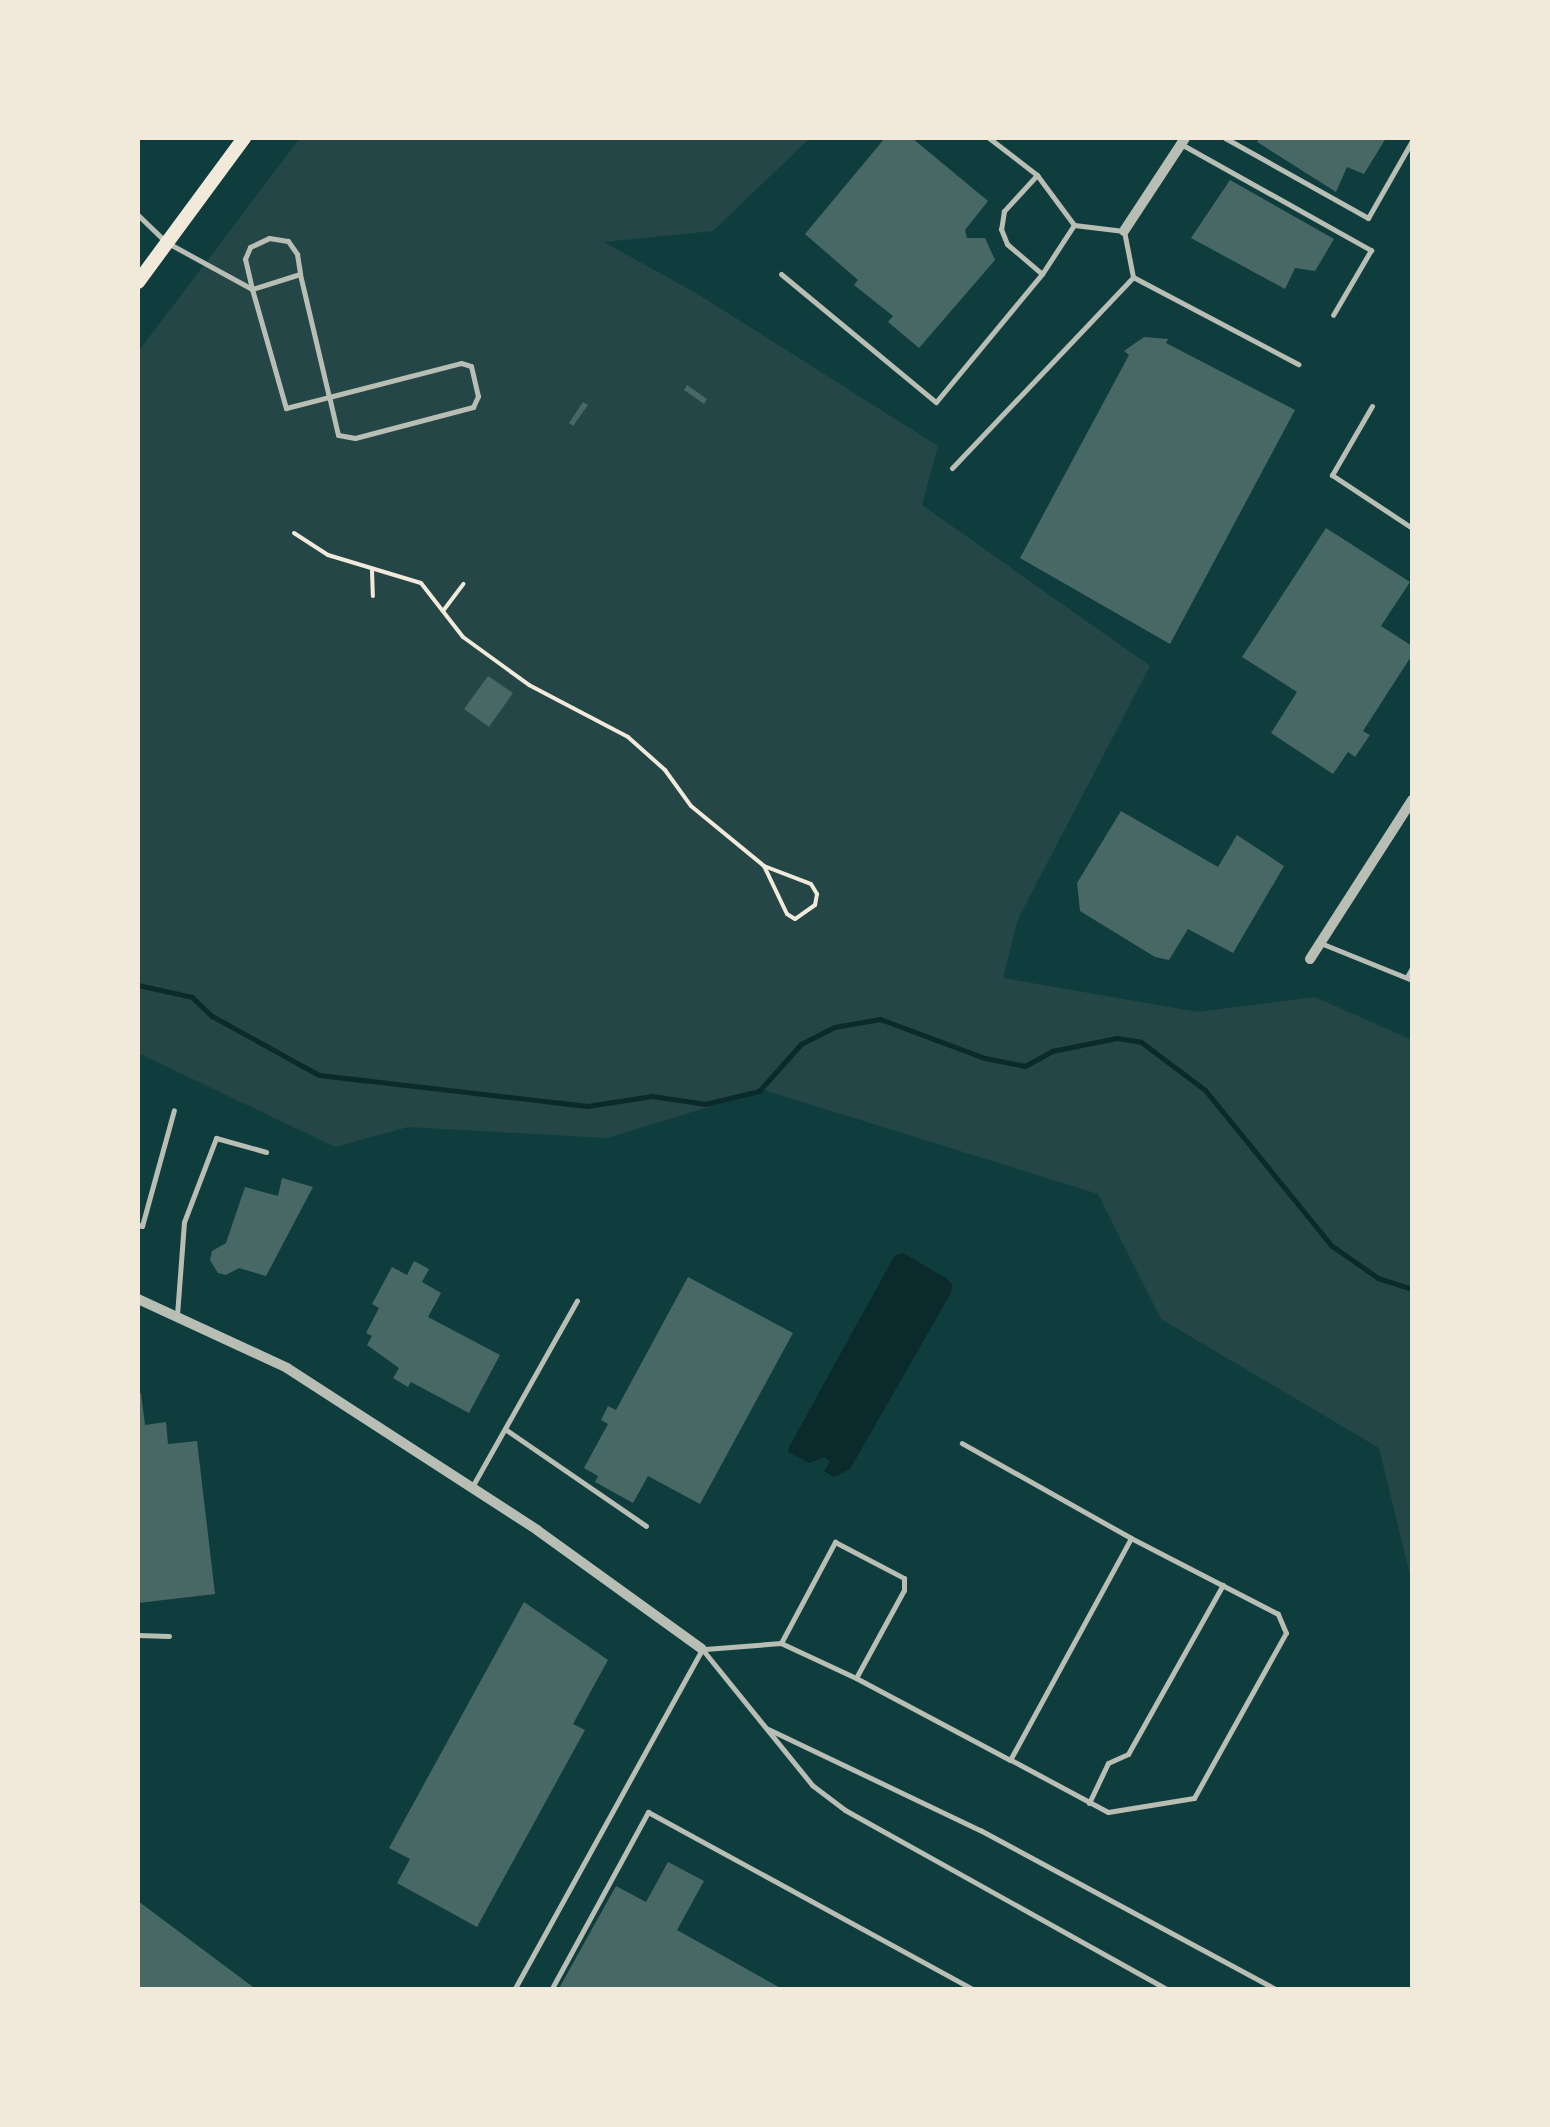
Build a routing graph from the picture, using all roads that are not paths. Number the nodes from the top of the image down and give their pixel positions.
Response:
1 (244, 138) edge
2 (988, 138) edge
3 (1226, 138) edge
4 (1183, 141) edge
5 (1412, 141) edge
6 (1036, 175) junction
7 (138, 214) edge
8 (1074, 225) junction
9 (1124, 232) junction
10 (166, 242) junction
11 (300, 274) junction
12 (781, 274) dead end
13 (1042, 274) junction
14 (1133, 277) junction
15 (138, 282) edge
16 (252, 289) junction
17 (1333, 315) dead end
18 (1298, 364) dead end
19 (329, 397) junction
20 (1372, 406) dead end
21 (952, 468) dead end
22 (1412, 528) edge
23 (1412, 800) edge
24 (1320, 943) junction
25 (1310, 960) dead end
26 (1412, 968) edge
27 (1410, 979) edge
28 (174, 1110) dead end
29 (266, 1152) dead end
30 (138, 1225) edge
31 (138, 1300) edge
32 (577, 1301) dead end
33 (177, 1318) junction
34 (504, 1430) junction
35 (962, 1442) dead end
36 (472, 1488) junction
37 (646, 1526) dead end
38 (1131, 1538) junction
39 (1223, 1585) junction
40 (138, 1636) edge
41 (170, 1636) dead end
42 (782, 1643) junction
43 (702, 1649) junction
44 (856, 1678) junction
45 (766, 1728) junction
46 (1010, 1760) junction
47 (1088, 1803) junction
48 (514, 1990) edge
49 (551, 1990) edge
50 (975, 1990) edge
51 (1168, 1990) edge
52 (1276, 1990) edge

1 - 10 main road
2 - 6 lane
3 - 5 lane
4 - 9 street
4 - 17 lane
6 - 8 lane
6 - 13 lane
7 - 10 lane
8 - 9 lane
8 - 13 lane
9 - 14 lane
10 - 15 main road
10 - 16 lane
11 - 16 lane
11 - 16 lane
11 - 19 lane
12 - 13 lane
14 - 18 lane
14 - 21 lane
16 - 19 lane
19 - 19 lane
20 - 22 lane
23 - 24 street
24 - 25 street
24 - 27 lane
26 - 27 lane
28 - 30 lane
29 - 33 lane
31 - 33 street
32 - 34 lane
33 - 36 street
34 - 36 lane
34 - 37 lane
35 - 38 lane
36 - 43 street
38 - 39 lane
38 - 46 lane
39 - 47 lane
39 - 47 lane
40 - 41 lane
42 - 43 lane
42 - 44 lane
42 - 44 lane
43 - 45 lane
43 - 48 lane
44 - 46 lane
45 - 51 lane
45 - 52 lane
46 - 47 lane
49 - 50 lane

